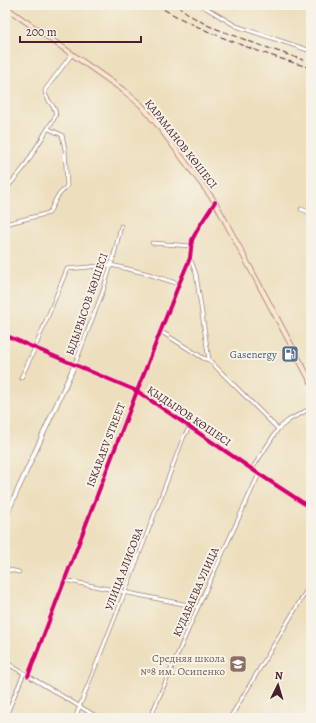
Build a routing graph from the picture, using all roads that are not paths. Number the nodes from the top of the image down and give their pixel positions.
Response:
1 (201, 5) edge
2 (5, 7) edge
3 (311, 51) edge
4 (72, 54) junction
5 (49, 129) junction
6 (5, 190) edge
7 (214, 202) junction
8 (301, 209) dead end
9 (311, 213) edge
10 (5, 224) edge
11 (121, 226) dead end
12 (152, 243) dead end
13 (191, 246) junction
14 (190, 258) junction
15 (111, 265) junction
16 (179, 284) junction
17 (160, 331) junction
18 (5, 335) edge
19 (35, 348) junction
20 (209, 360) junction
21 (76, 364) junction
22 (21, 378) dead end
23 (311, 382) edge
24 (137, 391) junction
25 (311, 408) edge
26 (190, 427) junction
27 (278, 428) junction
28 (252, 469) junction
29 (259, 474) junction
30 (311, 508) edge
31 (5, 518) edge
32 (5, 569) edge
33 (19, 572) dead end
34 (64, 580) junction
35 (311, 583) edge
36 (125, 592) junction
37 (198, 607) junction
38 (5, 662) edge
39 (24, 673) junction
40 (28, 676) junction
41 (80, 706) junction
42 (5, 718) edge
43 (75, 718) edge
44 (99, 718) edge
45 (150, 718) edge
46 (230, 718) edge

1 - 3 street
2 - 4 main road, ҚАРАМАНОВ КӨШЕСІ
4 - 5 street
4 - 7 main road, ҚАРАМАНОВ КӨШЕСІ
5 - 6 street
5 - 10 street
7 - 13 street, ISKARAEV STREET
7 - 23 main road, ҚАРАМАНОВ КӨШЕСІ
8 - 9 street
11 - 15 street, ЫДЫРЫСОВ КӨШЕСІ
12 - 13 street
13 - 14 street, ISKARAEV STREET
14 - 16 street, ISKARAEV STREET
14 - 20 street
15 - 16 street
15 - 19 street
15 - 21 street, ЫДЫРЫСОВ КӨШЕСІ
16 - 17 street, ISKARAEV STREET
17 - 20 street
17 - 24 street, ISKARAEV STREET
18 - 19 street, ҚЫДЫРОВ КӨШЕСІ
19 - 21 street, ҚЫДЫРОВ КӨШЕСІ
19 - 22 street
20 - 27 street
21 - 24 street, ҚЫДЫРОВ КӨШЕСІ
21 - 31 street, ЫДЫРЫСОВ КӨШЕСІ
24 - 26 street, ҚЫДЫРОВ КӨШЕСІ
24 - 34 street, ISKARAEV STREET
25 - 27 street
26 - 28 street, ҚЫДЫРОВ КӨШЕСІ
26 - 36 street, УЛИЦА АЛИСОВА
27 - 28 street
28 - 29 street, ҚЫДЫРОВ КӨШЕСІ
29 - 30 street, ҚЫДЫРОВ КӨШЕСІ
29 - 37 street, КУДАБАЕВА УЛИЦА
32 - 33 street
34 - 36 street
34 - 40 street, ISKARAEV STREET
35 - 46 street
36 - 37 street
36 - 41 street, УЛИЦА АЛИСОВА
37 - 45 street, КУДАБАЕВА УЛИЦА
38 - 39 street
39 - 40 street
39 - 42 street
40 - 41 street
41 - 43 street, УЛИЦА АЛИСОВА
41 - 44 street

